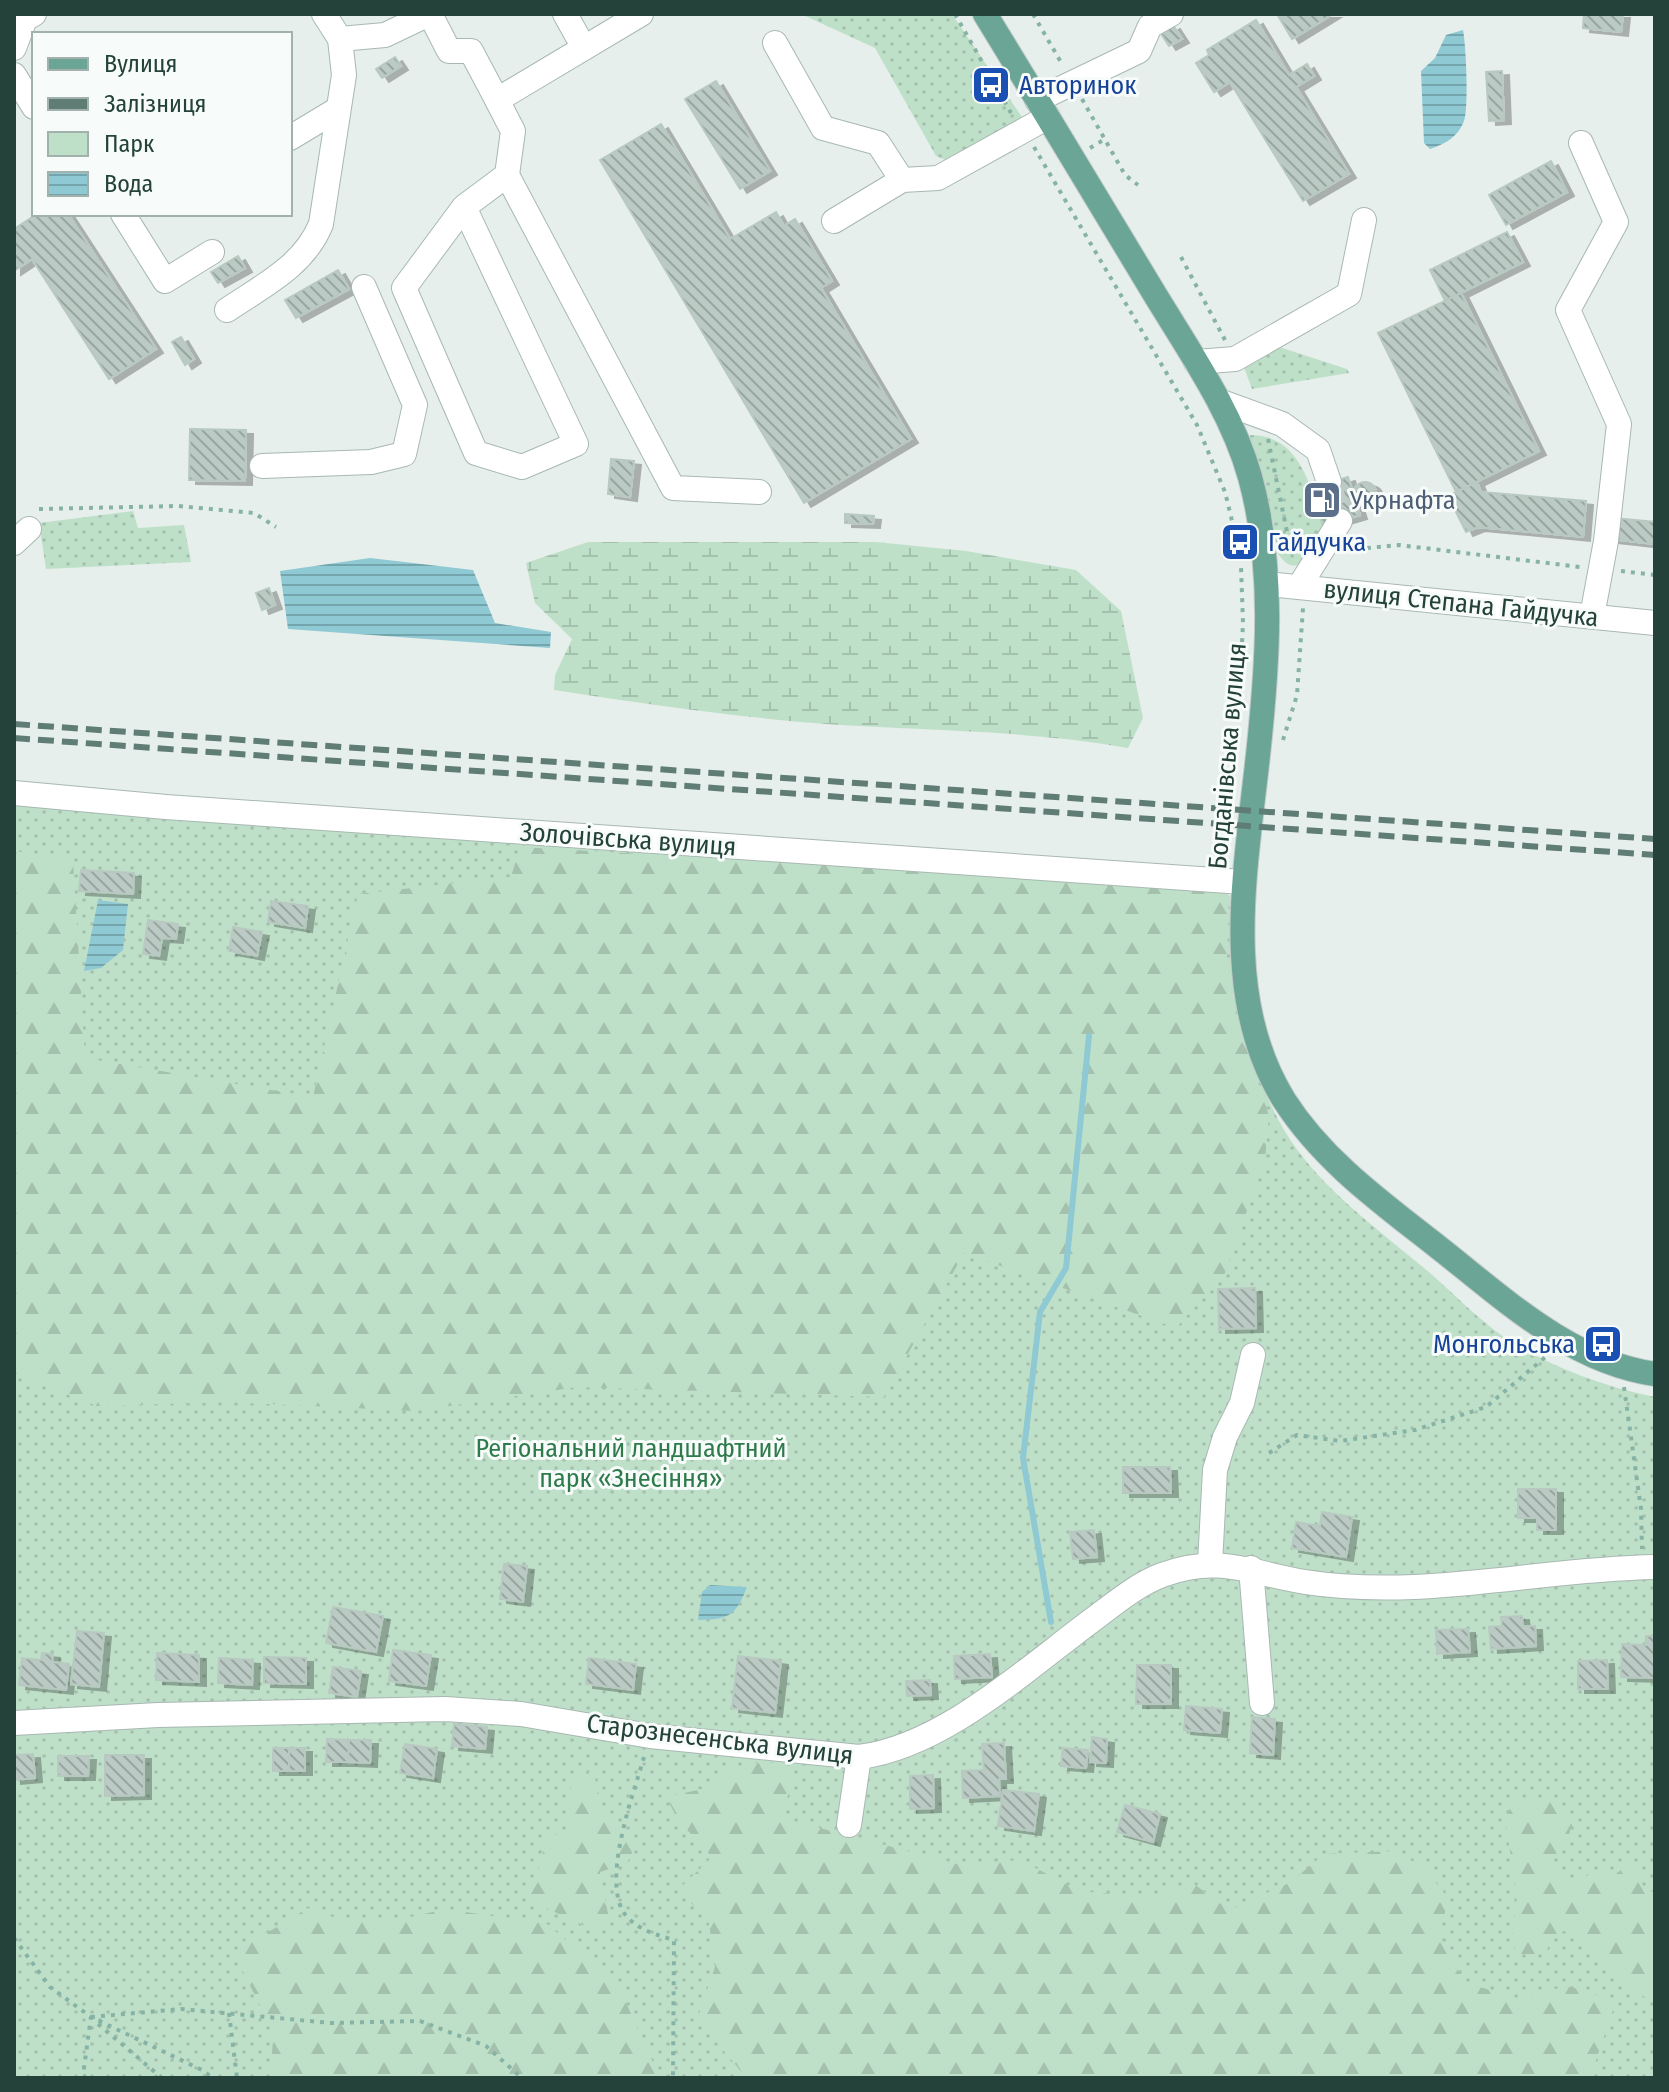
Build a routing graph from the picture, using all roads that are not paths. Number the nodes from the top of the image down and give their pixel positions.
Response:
1 (34, 14) edge
2 (324, 14) edge
3 (429, 14) edge
4 (565, 14) edge
5 (641, 14) edge
6 (985, 14) edge
7 (1171, 14) edge
8 (340, 39) junction
9 (775, 43) dead end
10 (14, 48) edge
11 (584, 48) junction
12 (14, 75) edge
13 (497, 100) junction
14 (32, 104) edge
15 (1042, 108) junction
16 (338, 109) junction
17 (292, 137) edge
18 (1581, 143) dead end
19 (507, 175) junction
20 (902, 180) junction
21 (464, 207) junction
22 (124, 216) edge
23 (1364, 220) dead end
24 (834, 221) dead end
25 (212, 252) dead end
26 (364, 287) dead end
27 (227, 310) dead end
28 (1196, 362) junction
29 (1219, 401) junction
30 (262, 466) dead end
31 (1329, 482) tunnel mouth
32 (759, 492) dead end
33 (1340, 521) tunnel mouth
34 (1267, 584) junction
35 (1299, 587) junction
36 (1592, 616) junction
37 (1655, 623) edge
38 (14, 793) edge
39 (1243, 882) junction
40 (1253, 1355) dead end
41 (1655, 1374) edge
42 (1210, 1564) junction
43 (1649, 1567) edge
44 (1251, 1568) junction
45 (1262, 1703) dead end
46 (14, 1723) edge
47 (859, 1757) junction
48 (849, 1825) dead end

1 - 10 street
2 - 8 street
3 - 8 street
3 - 13 street
4 - 11 street
5 - 11 street
6 - 15 main road, Богданівська вулиця
7 - 15 street
8 - 16 street
9 - 20 street
11 - 13 street
12 - 14 street
13 - 19 street
15 - 20 street
15 - 28 main road, Богданівська вулиця
16 - 17 street
16 - 27 street
18 - 36 street
19 - 21 street
19 - 32 street
20 - 24 street
21 - 21 street
22 - 25 street
23 - 28 street
26 - 30 street
28 - 29 main road, Богданівська вулиця
29 - 31 street
29 - 34 main road, Богданівська вулиця
33 - 35 street
34 - 35 street, вулиця Степана Гайдучка
34 - 39 main road, Богданівська вулиця
35 - 36 street, вулиця Степана Гайдучка
36 - 37 street, вулиця Степана Гайдучка
38 - 39 street, Золочівська вулиця
39 - 41 main road, Богданівська вулиця
40 - 42 street
42 - 44 street, Старознесенська вулиця
42 - 47 street, Старознесенська вулиця
43 - 44 street, Старознесенська вулиця
44 - 45 street
46 - 47 street, Старознесенська вулиця
47 - 48 street

